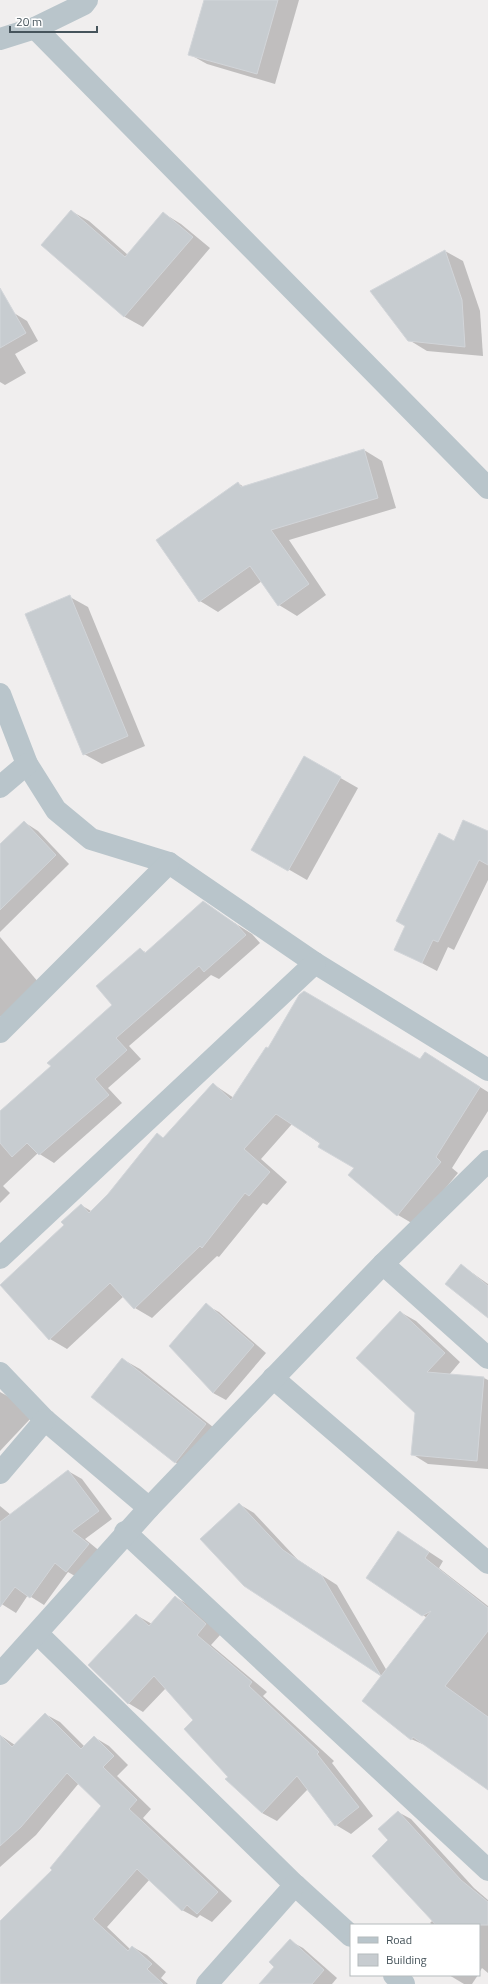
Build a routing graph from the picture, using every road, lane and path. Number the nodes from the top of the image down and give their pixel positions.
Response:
1 (87, 0) edge
2 (35, 28) junction
3 (0, 40) edge
4 (488, 488) edge
5 (0, 694) edge
6 (27, 764) junction
7 (0, 787) edge
8 (169, 863) junction
9 (315, 963) junction
10 (0, 1032) edge
11 (488, 1070) edge
12 (488, 1161) edge
13 (0, 1258) edge
14 (382, 1264) junction
15 (488, 1358) edge
16 (0, 1372) edge
17 (273, 1378) junction
18 (45, 1420) junction
19 (0, 1472) edge
20 (149, 1508) junction
21 (125, 1532) junction
22 (488, 1563) edge
23 (38, 1634) junction
24 (0, 1674) edge
25 (488, 1870) edge
26 (295, 1885) junction
27 (350, 1935) edge
28 (395, 1976) edge
29 (207, 1984) edge
30 (404, 1984) edge

1 - 2 street
2 - 3 street
2 - 4 street
5 - 6 street
6 - 7 street
6 - 8 street
8 - 9 street
8 - 10 street
9 - 11 street
9 - 13 street
12 - 14 street
14 - 15 street
14 - 17 street
16 - 18 street
17 - 20 street
17 - 22 street
18 - 19 street
18 - 20 street
20 - 21 street
21 - 23 street
21 - 25 street
23 - 24 street
23 - 26 street
26 - 27 street
26 - 29 street
28 - 30 street

